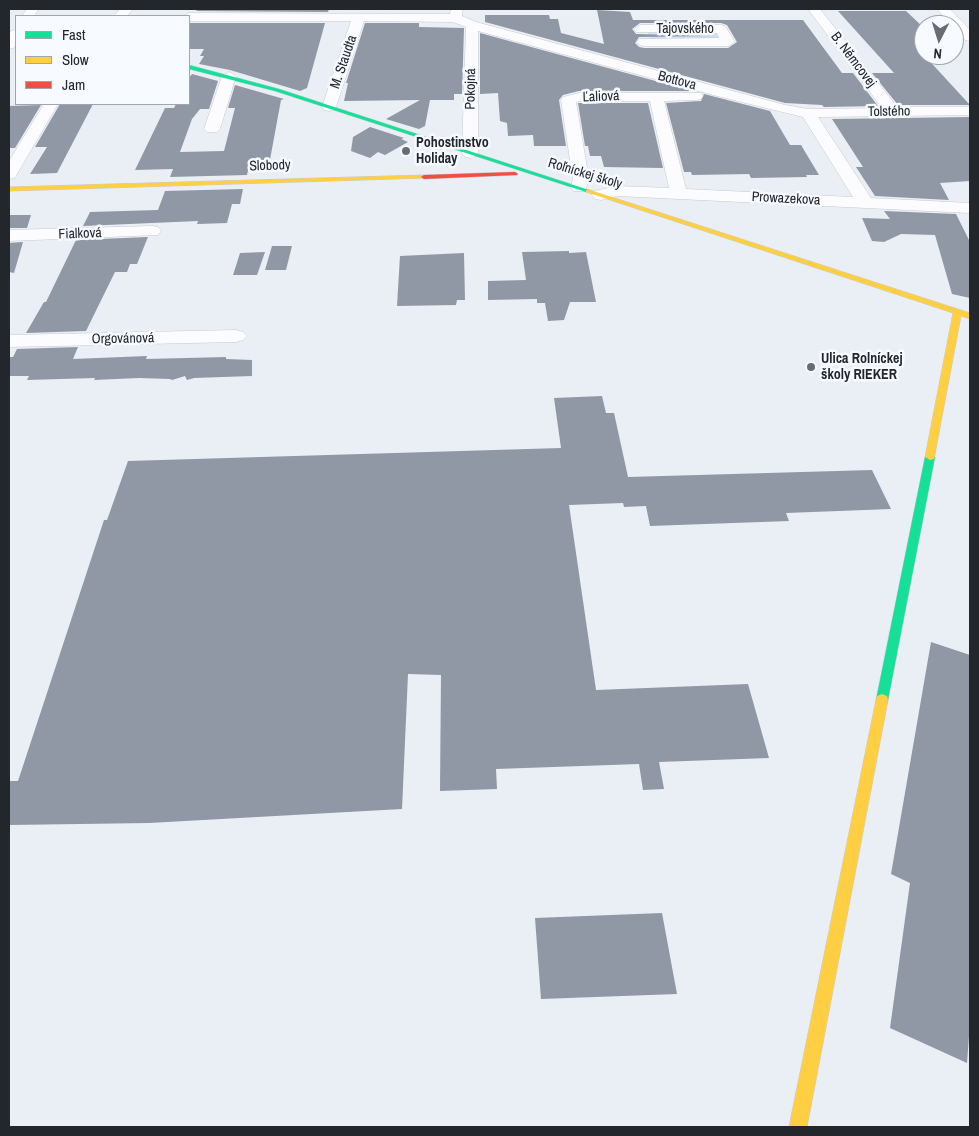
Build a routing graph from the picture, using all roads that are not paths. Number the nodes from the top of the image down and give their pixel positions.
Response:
1 (814, 9) edge
2 (943, 9) edge
3 (352, 14) edge
4 (456, 14) edge
5 (635, 16) dead end
6 (190, 18) edge
7 (472, 25) junction
8 (640, 29) junction
9 (970, 37) edge
10 (647, 52) junction
11 (190, 67) edge
12 (229, 76) junction
13 (656, 76) junction
14 (722, 93) junction
15 (656, 96) junction
16 (50, 105) edge
17 (329, 107) junction
18 (892, 111) junction
19 (970, 111) edge
20 (808, 113) junction
21 (212, 129) dead end
22 (470, 153) junction
23 (9, 174) edge
24 (533, 174) junction
25 (579, 187) junction
26 (9, 189) edge
27 (679, 194) junction
28 (601, 195) junction
29 (865, 202) junction
30 (970, 208) edge
31 (152, 231) dead end
32 (9, 236) edge
33 (957, 312) junction
34 (970, 316) edge
35 (236, 336) dead end
36 (9, 341) edge
37 (798, 1127) edge

1 - 18 street, B. Němcovej
2 - 9 street
3 - 4 street
3 - 6 street
3 - 17 street, M. Staudta
4 - 7 street, Bottova
5 - 8 street, Tajovského
7 - 13 street, Bottova
7 - 22 street, Pokojná
8 - 10 street, Tajovského
8 - 10 street, Tajovského
10 - 13 street, Tajovského
11 - 12 street, Roľníckej školy
12 - 17 street, Roľníckej školy
12 - 21 street
13 - 14 street, Bottova
14 - 15 street, Ľaliová
14 - 20 street, Bottova
15 - 25 street, Ľaliová
15 - 27 street
16 - 23 street
17 - 22 street, Roľníckej školy
18 - 19 street, Tolstého
18 - 20 street, Tolstého
20 - 29 street
22 - 24 street, Roľníckej školy
24 - 25 street, Roľníckej školy
24 - 26 street, Slobody
25 - 28 street, Roľníckej školy
27 - 28 street, Prowazekova
27 - 29 street, Prowazekova
28 - 33 street, Roľníckej školy
29 - 30 street, Prowazekova
31 - 32 street, Fialková
33 - 34 street, Roľníckej školy
33 - 37 street
35 - 36 street, Orgovánová

